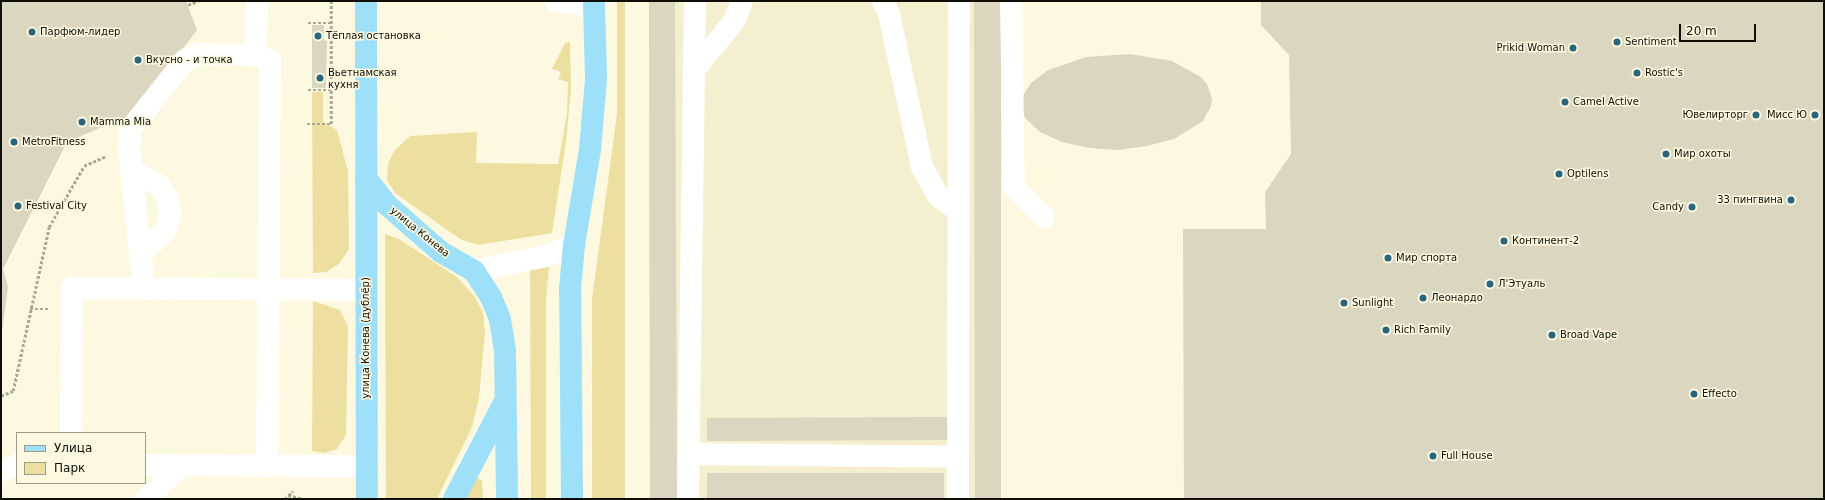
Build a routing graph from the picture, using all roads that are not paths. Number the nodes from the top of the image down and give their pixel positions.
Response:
1 (256, 1) edge
2 (366, 1) edge
3 (556, 1) edge
4 (694, 1) edge
5 (742, 1) edge
6 (883, 1) edge
7 (960, 1) edge
8 (1011, 1) edge
9 (594, 4) edge
10 (256, 55) junction
11 (694, 70) junction
12 (132, 170) junction
13 (366, 178) junction
14 (959, 211) junction
15 (1044, 217) dead end
16 (574, 245) junction
17 (142, 253) junction
18 (474, 271) junction
19 (144, 289) junction
20 (268, 289) junction
21 (366, 290) junction
22 (507, 398) junction
23 (71, 432) edge
24 (689, 454) junction
25 (958, 457) junction
26 (16, 465) edge
27 (146, 465) edge
28 (181, 466) junction
29 (268, 466) junction
30 (367, 466) junction
31 (1, 471) edge
32 (146, 499) edge
33 (367, 499) edge
34 (454, 499) edge
35 (507, 499) edge
36 (572, 499) edge
37 (688, 499) edge
38 (958, 499) edge

1 - 10 street
2 - 13 main road
3 - 9 street
4 - 11 street
5 - 11 street
6 - 14 street
7 - 14 street
8 - 15 street
9 - 16 main road
10 - 12 street
10 - 20 street
11 - 24 street
12 - 17 street
12 - 17 street
13 - 18 main road, улица Конева
13 - 21 main road, улица Конева (дублёр)
14 - 25 street
16 - 18 street
16 - 36 main road
17 - 19 street
18 - 22 main road, улица Конева
19 - 20 street
19 - 23 street
20 - 21 street
20 - 29 street
21 - 30 main road, улица Конева (дублёр)
22 - 34 main road
22 - 35 main road, улица Конева
24 - 25 street
24 - 37 street
25 - 38 street
26 - 31 street
27 - 28 street
28 - 29 street
28 - 32 street
29 - 30 street
30 - 33 main road, улица Конева (дублёр)

